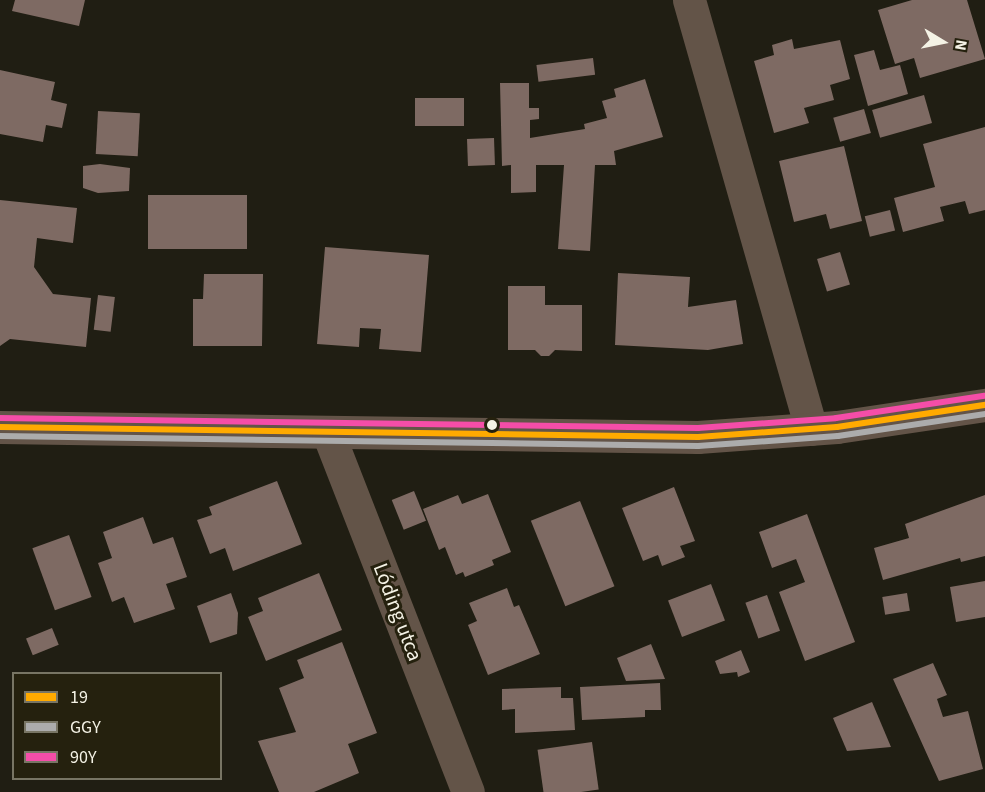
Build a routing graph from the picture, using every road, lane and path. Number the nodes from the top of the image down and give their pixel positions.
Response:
1 (689, 0) edge
2 (985, 405) edge
3 (0, 427) edge
4 (811, 429) junction
5 (328, 433) junction
6 (468, 792) edge

1 - 4 street
2 - 4 street
3 - 5 street
4 - 5 street
5 - 6 street, Lóding utca

